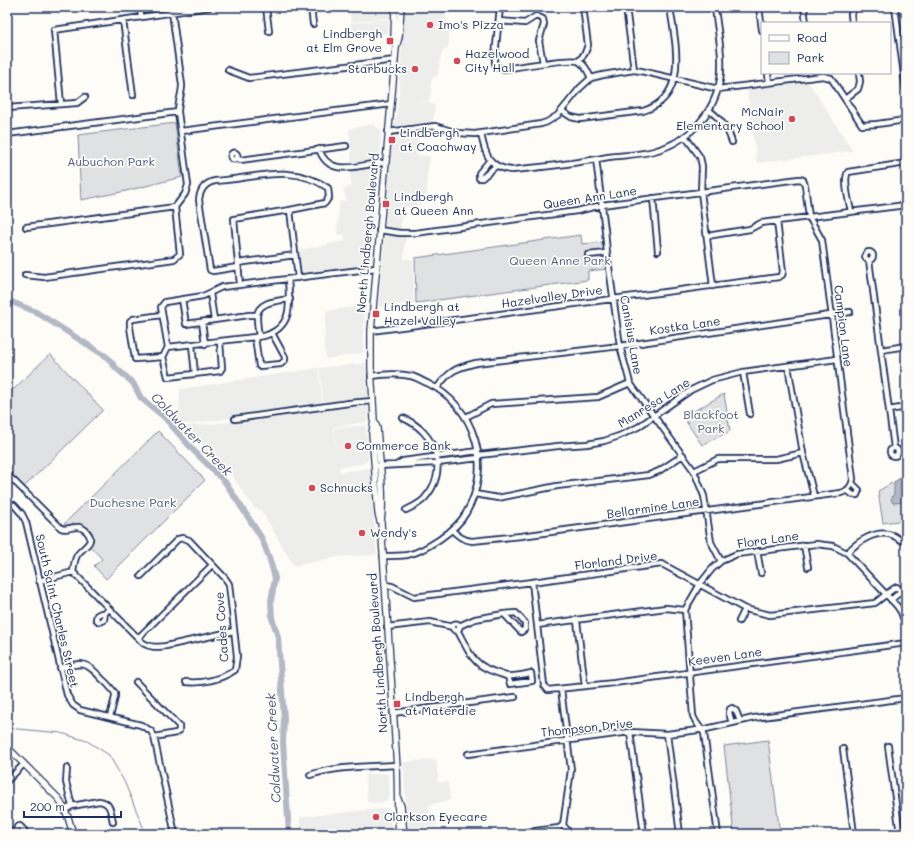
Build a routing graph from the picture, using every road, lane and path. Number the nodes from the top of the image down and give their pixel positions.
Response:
1 (140, 7) edge
2 (210, 7) edge
3 (266, 7) edge
4 (311, 7) edge
5 (395, 7) edge
6 (401, 7) edge
7 (500, 7) edge
8 (583, 7) edge
9 (626, 7) edge
10 (670, 7) edge
11 (715, 7) edge
12 (759, 7) edge
13 (804, 7) edge
14 (855, 7) edge
15 (895, 7) edge
16 (172, 12) junction
17 (141, 17) junction
18 (123, 20) junction
19 (499, 21) junction
20 (761, 22) edge
21 (806, 22) edge
22 (852, 22) edge
23 (313, 24) dead end
24 (269, 31) dead end
25 (396, 48) junction
26 (395, 60) junction
27 (579, 62) junction
28 (543, 64) junction
29 (228, 70) dead end
30 (634, 70) junction
31 (768, 74) edge
32 (813, 74) edge
33 (859, 74) edge
34 (591, 78) junction
35 (675, 78) junction
36 (769, 82) junction
37 (718, 89) junction
38 (906, 90) edge
39 (133, 95) dead end
40 (85, 98) dead end
41 (845, 99) junction
42 (61, 104) junction
43 (391, 104) junction
44 (7, 108) edge
45 (710, 110) junction
46 (562, 111) junction
47 (178, 112) junction
48 (906, 120) edge
49 (181, 131) junction
50 (388, 132) junction
51 (7, 134) edge
52 (481, 134) junction
53 (685, 136) junction
54 (732, 142) dead end
55 (346, 146) dead end
56 (319, 149) junction
57 (237, 158) dead end
58 (596, 159) junction
59 (490, 160) junction
60 (386, 163) junction
61 (906, 163) edge
62 (496, 166) junction
63 (804, 178) joint
64 (701, 192) junction
65 (653, 198) junction
66 (602, 205) junction
67 (906, 205) edge
68 (175, 208) junction
69 (290, 210) junction
70 (851, 212) junction
71 (810, 217) junction
72 (777, 221) junction
73 (26, 227) dead end
74 (380, 230) junction
75 (707, 236) junction
76 (658, 251) dead end
77 (606, 253) junction
78 (295, 255) junction
79 (588, 255) dead end
80 (869, 260) dead end
81 (238, 265) junction
82 (376, 268) junction
83 (25, 274) dead end
84 (298, 278) junction
85 (288, 279) junction
86 (240, 285) junction
87 (713, 286) junction
88 (210, 293) junction
89 (182, 299) junction
90 (290, 299) junction
91 (614, 299) junction
92 (850, 312) dead end
93 (162, 315) junction
94 (257, 315) junction
95 (832, 315) junction
96 (214, 320) junction
97 (202, 322) junction
98 (371, 331) junction
99 (272, 333) junction
100 (257, 337) junction
101 (220, 342) junction
102 (205, 344) junction
103 (192, 345) junction
104 (620, 346) junction
105 (906, 346) edge
106 (168, 348) junction
107 (881, 350) junction
108 (163, 357) junction
109 (838, 359) junction
110 (788, 366) junction
111 (743, 372) junction
112 (195, 374) junction
113 (371, 376) junction
114 (630, 383) junction
115 (436, 388) junction
116 (373, 401) junction
117 (906, 407) edge
118 (889, 410) junction
119 (750, 414) dead end
120 (653, 416) junction
121 (466, 417) junction
122 (403, 418) dead end
123 (234, 419) dead end
124 (894, 448) dead end
125 (803, 453) junction
126 (479, 454) junction
127 (683, 455) junction
128 (436, 456) junction
129 (437, 463) junction
130 (398, 464) junction
131 (377, 466) junction
132 (694, 471) junction
133 (7, 474) edge
134 (852, 481) junction
135 (846, 490) junction
136 (475, 494) junction
137 (814, 496) junction
138 (14, 505) dead end
139 (406, 510) dead end
140 (706, 511) junction
141 (452, 530) junction
142 (906, 542) edge
143 (804, 545) junction
144 (757, 551) junction
145 (847, 553) junction
146 (383, 556) junction
147 (721, 561) junction
148 (212, 565) junction
149 (808, 567) dead end
150 (73, 572) junction
151 (760, 573) dead end
152 (141, 576) dead end
153 (39, 581) junction
154 (532, 582) junction
155 (700, 584) junction
156 (385, 585) junction
157 (886, 595) junction
158 (891, 600) junction
159 (109, 609) junction
160 (745, 609) junction
161 (685, 610) junction
162 (105, 613) dead end
163 (504, 614) junction
164 (577, 621) junction
165 (739, 621) dead end
166 (538, 626) junction
167 (906, 626) edge
168 (387, 627) junction
169 (456, 628) junction
170 (234, 631) junction
171 (138, 638) junction
172 (906, 643) edge
173 (60, 668) junction
174 (689, 672) junction
175 (508, 676) junction
176 (136, 682) dead end
177 (186, 682) dead end
178 (585, 686) junction
179 (561, 689) junction
180 (515, 698) dead end
181 (906, 698) edge
182 (393, 713) junction
183 (110, 717) junction
184 (740, 721) junction
185 (732, 723) junction
186 (701, 730) junction
187 (630, 732) junction
188 (667, 734) junction
189 (154, 738) junction
190 (566, 740) junction
191 (888, 746) dead end
192 (7, 747) edge
193 (843, 749) dead end
194 (468, 754) dead end
195 (24, 764) junction
196 (396, 765) junction
197 (67, 768) dead end
198 (310, 775) dead end
199 (7, 781) edge
200 (398, 799) junction
201 (72, 806) junction
202 (65, 810) junction
203 (113, 822) dead end
204 (563, 825) junction
205 (542, 832) edge
206 (7, 833) edge
207 (17, 833) edge
208 (21, 834) edge
209 (73, 834) edge
210 (175, 834) edge
211 (399, 834) edge
212 (404, 834) edge
213 (525, 834) edge
214 (567, 834) edge
215 (644, 834) edge
216 (680, 834) edge
217 (718, 834) edge
218 (854, 834) edge
219 (900, 834) edge

1 - 17 street
2 - 16 street
3 - 24 street
4 - 23 street
5 - 25 main road, North Lindbergh Boulevard
6 - 25 main road, North Lindbergh Boulevard
7 - 19 street
8 - 27 street
9 - 30 street
10 - 35 street
11 - 37 street
12 - 20 street
13 - 21 street
14 - 22 street
15 - 38 street
16 - 17 street
16 - 47 street
17 - 18 street
18 - 39 street
18 - 42 street
19 - 28 street
19 - 28 street
25 - 26 main road, North Lindbergh Boulevard
26 - 29 street
26 - 43 main road, North Lindbergh Boulevard
27 - 28 street
27 - 34 street
30 - 34 street
30 - 35 street
31 - 36 street
32 - 36 street
32 - 41 street
33 - 41 street
34 - 46 street
35 - 37 street
35 - 46 street
36 - 37 street
37 - 45 street
40 - 42 street
41 - 48 street
42 - 44 street
43 - 49 street
43 - 50 main road, North Lindbergh Boulevard
45 - 53 street
45 - 54 street
46 - 52 street
47 - 49 street
47 - 51 street
49 - 68 street
50 - 52 street
50 - 60 main road, North Lindbergh Boulevard
52 - 59 street
53 - 58 street
53 - 64 street
55 - 56 street
56 - 57 street
56 - 60 street
58 - 62 street
58 - 66 street, Canisius Lane
59 - 62 street
59 - 62 street
60 - 74 main road, North Lindbergh Boulevard
61 - 70 street
63 - 64 street, Queen Ann Lane
63 - 71 street, Campion Lane
64 - 65 street, Queen Ann Lane
64 - 75 street
65 - 66 street, Queen Ann Lane
65 - 76 street
66 - 74 street, Queen Ann Lane
66 - 77 street, Canisius Lane
67 - 70 street
68 - 73 street
68 - 83 street
69 - 78 street
69 - 81 street
69 - 81 street
70 - 71 street
71 - 72 street
71 - 95 street, Campion Lane
72 - 75 street
72 - 87 street, Hazelvalley Drive
74 - 82 main road, North Lindbergh Boulevard
75 - 87 street
77 - 79 street
77 - 91 street, Canisius Lane
78 - 81 street
78 - 84 street
80 - 107 street
81 - 86 street
82 - 84 street
82 - 98 main road, North Lindbergh Boulevard
84 - 85 street
85 - 86 street
85 - 90 street
86 - 88 street
87 - 91 street, Hazelvalley Drive
88 - 89 street
88 - 96 street
89 - 93 street
89 - 97 street
90 - 94 street
90 - 99 street
91 - 98 street, Hazelvalley Drive
91 - 104 street, Canisius Lane
92 - 95 street, Kostka Lane
93 - 106 street
93 - 108 street
94 - 96 street
94 - 100 street
95 - 104 street, Kostka Lane
95 - 109 street, Campion Lane
96 - 97 street
97 - 102 street
98 - 113 main road, North Lindbergh Boulevard
99 - 100 street
99 - 100 street
100 - 101 street
101 - 102 street
101 - 112 street
102 - 103 street
103 - 106 street
103 - 112 street
104 - 114 street, Canisius Lane
104 - 115 street, Kostka Lane
105 - 107 street
106 - 108 street
107 - 118 street
108 - 112 street
109 - 110 street, Manresa Lane
109 - 134 street, Campion Lane
110 - 111 street, Manresa Lane
110 - 125 street
111 - 119 street
111 - 120 street, Manresa Lane
113 - 115 street
113 - 116 main road, North Lindbergh Boulevard
114 - 120 street, Canisius Lane
114 - 121 street
115 - 121 street
116 - 123 street
116 - 131 main road, North Lindbergh Boulevard
117 - 118 street
118 - 124 street
120 - 126 street, Manresa Lane
120 - 127 street, Canisius Lane
121 - 126 street
122 - 128 street
125 - 132 street
125 - 137 street
126 - 128 street, Manresa Lane
126 - 129 street, Manresa Lane
126 - 136 street
127 - 132 street, Canisius Lane
127 - 136 street
128 - 129 street
128 - 130 street, Manresa Lane
129 - 130 street, Manresa Lane
129 - 139 street
130 - 131 street, Manresa Lane
131 - 146 main road, North Lindbergh Boulevard
132 - 140 street, Canisius Lane
133 - 150 street
134 - 135 street
134 - 135 street, Campion Lane
135 - 137 street, Bellarmine Lane
136 - 141 street
137 - 140 street, Bellarmine Lane
138 - 153 street, South Saint Charles Street
140 - 141 street, Bellarmine Lane
140 - 147 street, Canisius Lane
141 - 146 street
142 - 145 street
143 - 144 street, Flora Lane
143 - 145 street, Flora Lane
143 - 149 street
144 - 147 street, Flora Lane
144 - 151 street
145 - 157 street, Flora Lane
146 - 156 main road, North Lindbergh Boulevard
147 - 155 street, Flora Lane
148 - 152 street, Cades Cove
148 - 170 street, Cades Cove
148 - 171 street
150 - 153 street
150 - 159 street
153 - 173 street, South Saint Charles Street
154 - 155 street, Florland Drive
154 - 156 street, Florland Drive
154 - 166 street
155 - 160 street, Florland Drive
155 - 161 street, Flora Lane
156 - 168 main road, North Lindbergh Boulevard
157 - 158 street, Flora Lane
157 - 158 street, Florland Drive
157 - 160 street, Florland Drive
158 - 167 street, Flora Lane
159 - 162 street
159 - 171 street
160 - 165 street
161 - 164 street
161 - 174 street
163 - 163 street
163 - 169 street
164 - 166 street
164 - 178 street
166 - 179 street, Keeven Lane
168 - 169 street
168 - 182 main road, North Lindbergh Boulevard
169 - 175 street
170 - 171 street
170 - 177 street, Cades Cove
172 - 174 street, Keeven Lane
173 - 183 street, South Saint Charles Street
173 - 183 street
174 - 178 street, Keeven Lane
174 - 186 street
175 - 175 street
176 - 189 street
178 - 179 street, Keeven Lane
179 - 190 street
180 - 182 street
181 - 184 street, Thompson Drive
182 - 196 main road, North Lindbergh Boulevard
183 - 189 street, South Saint Charles Street
184 - 185 street, Thompson Drive
184 - 185 street
185 - 186 street, Thompson Drive
186 - 188 street, Thompson Drive
186 - 217 street
187 - 188 street, Thompson Drive
187 - 190 street, Thompson Drive
187 - 215 street
188 - 216 street
189 - 210 street
190 - 194 street, Thompson Drive
190 - 204 street
191 - 219 street
192 - 195 main road
193 - 218 street
195 - 199 street
195 - 202 main road
196 - 198 street
196 - 200 main road, North Lindbergh Boulevard
197 - 201 street
200 - 211 main road
200 - 212 main road
201 - 202 street
201 - 203 street
202 - 209 main road
204 - 205 street
204 - 214 street
205 - 213 street
206 - 207 street
207 - 208 street

